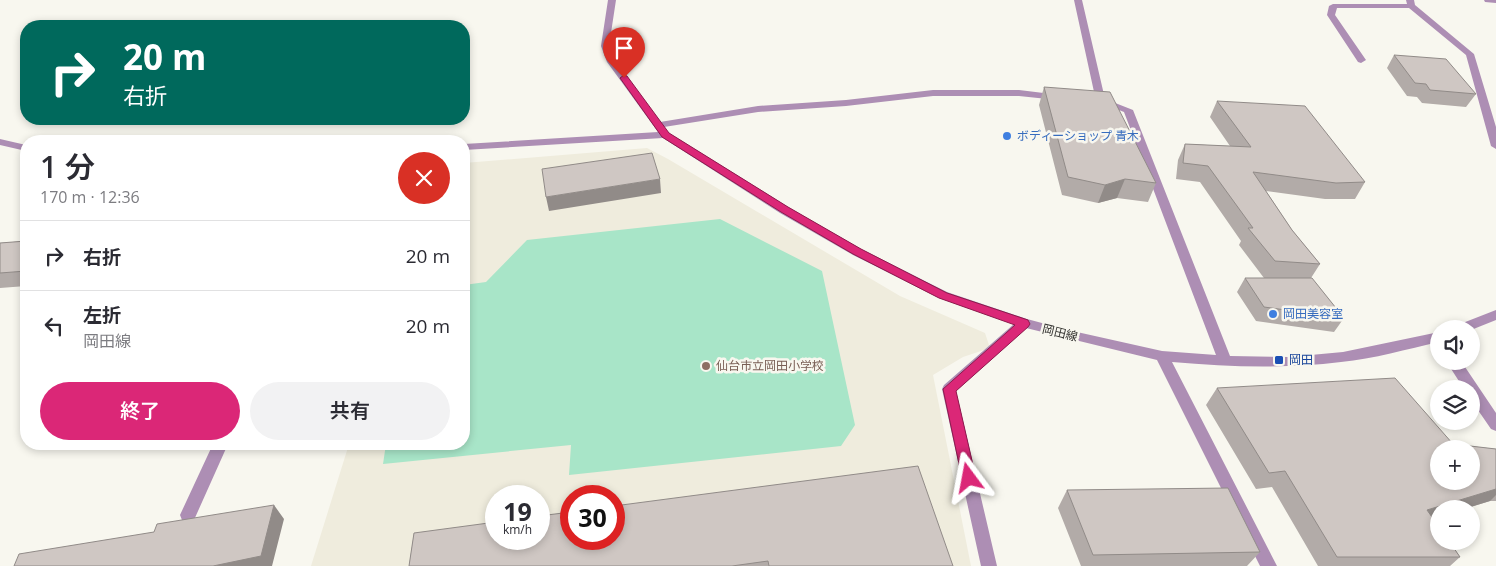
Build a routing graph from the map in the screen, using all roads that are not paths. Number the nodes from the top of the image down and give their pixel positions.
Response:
1 (612, 0) edge
2 (1078, 0) edge
3 (1488, 0) edge
4 (1496, 1) edge
5 (1411, 3) edge
6 (1361, 60) dead end
7 (1065, 97) edge
8 (662, 130) junction
9 (3, 145) edge
10 (1496, 146) edge
11 (20, 147) edge
12 (470, 147) edge
13 (1496, 315) edge
14 (1480, 321) edge
15 (1024, 324) junction
16 (1430, 340) edge
17 (1162, 356) junction
18 (1225, 361) junction
19 (1459, 370) edge
20 (1496, 425) edge
21 (217, 450) edge
22 (188, 515) dead end
23 (989, 566) edge
24 (1269, 566) edge

1 - 8 street
2 - 18 street
3 - 4 street
5 - 6 street
5 - 10 street
7 - 8 street
8 - 12 street
8 - 15 street, 岡田線
9 - 11 street
13 - 14 street
15 - 17 street, 岡田線
15 - 23 street
16 - 18 street, 岡田線
17 - 18 street, 岡田線
17 - 24 street
19 - 20 street
21 - 22 street

